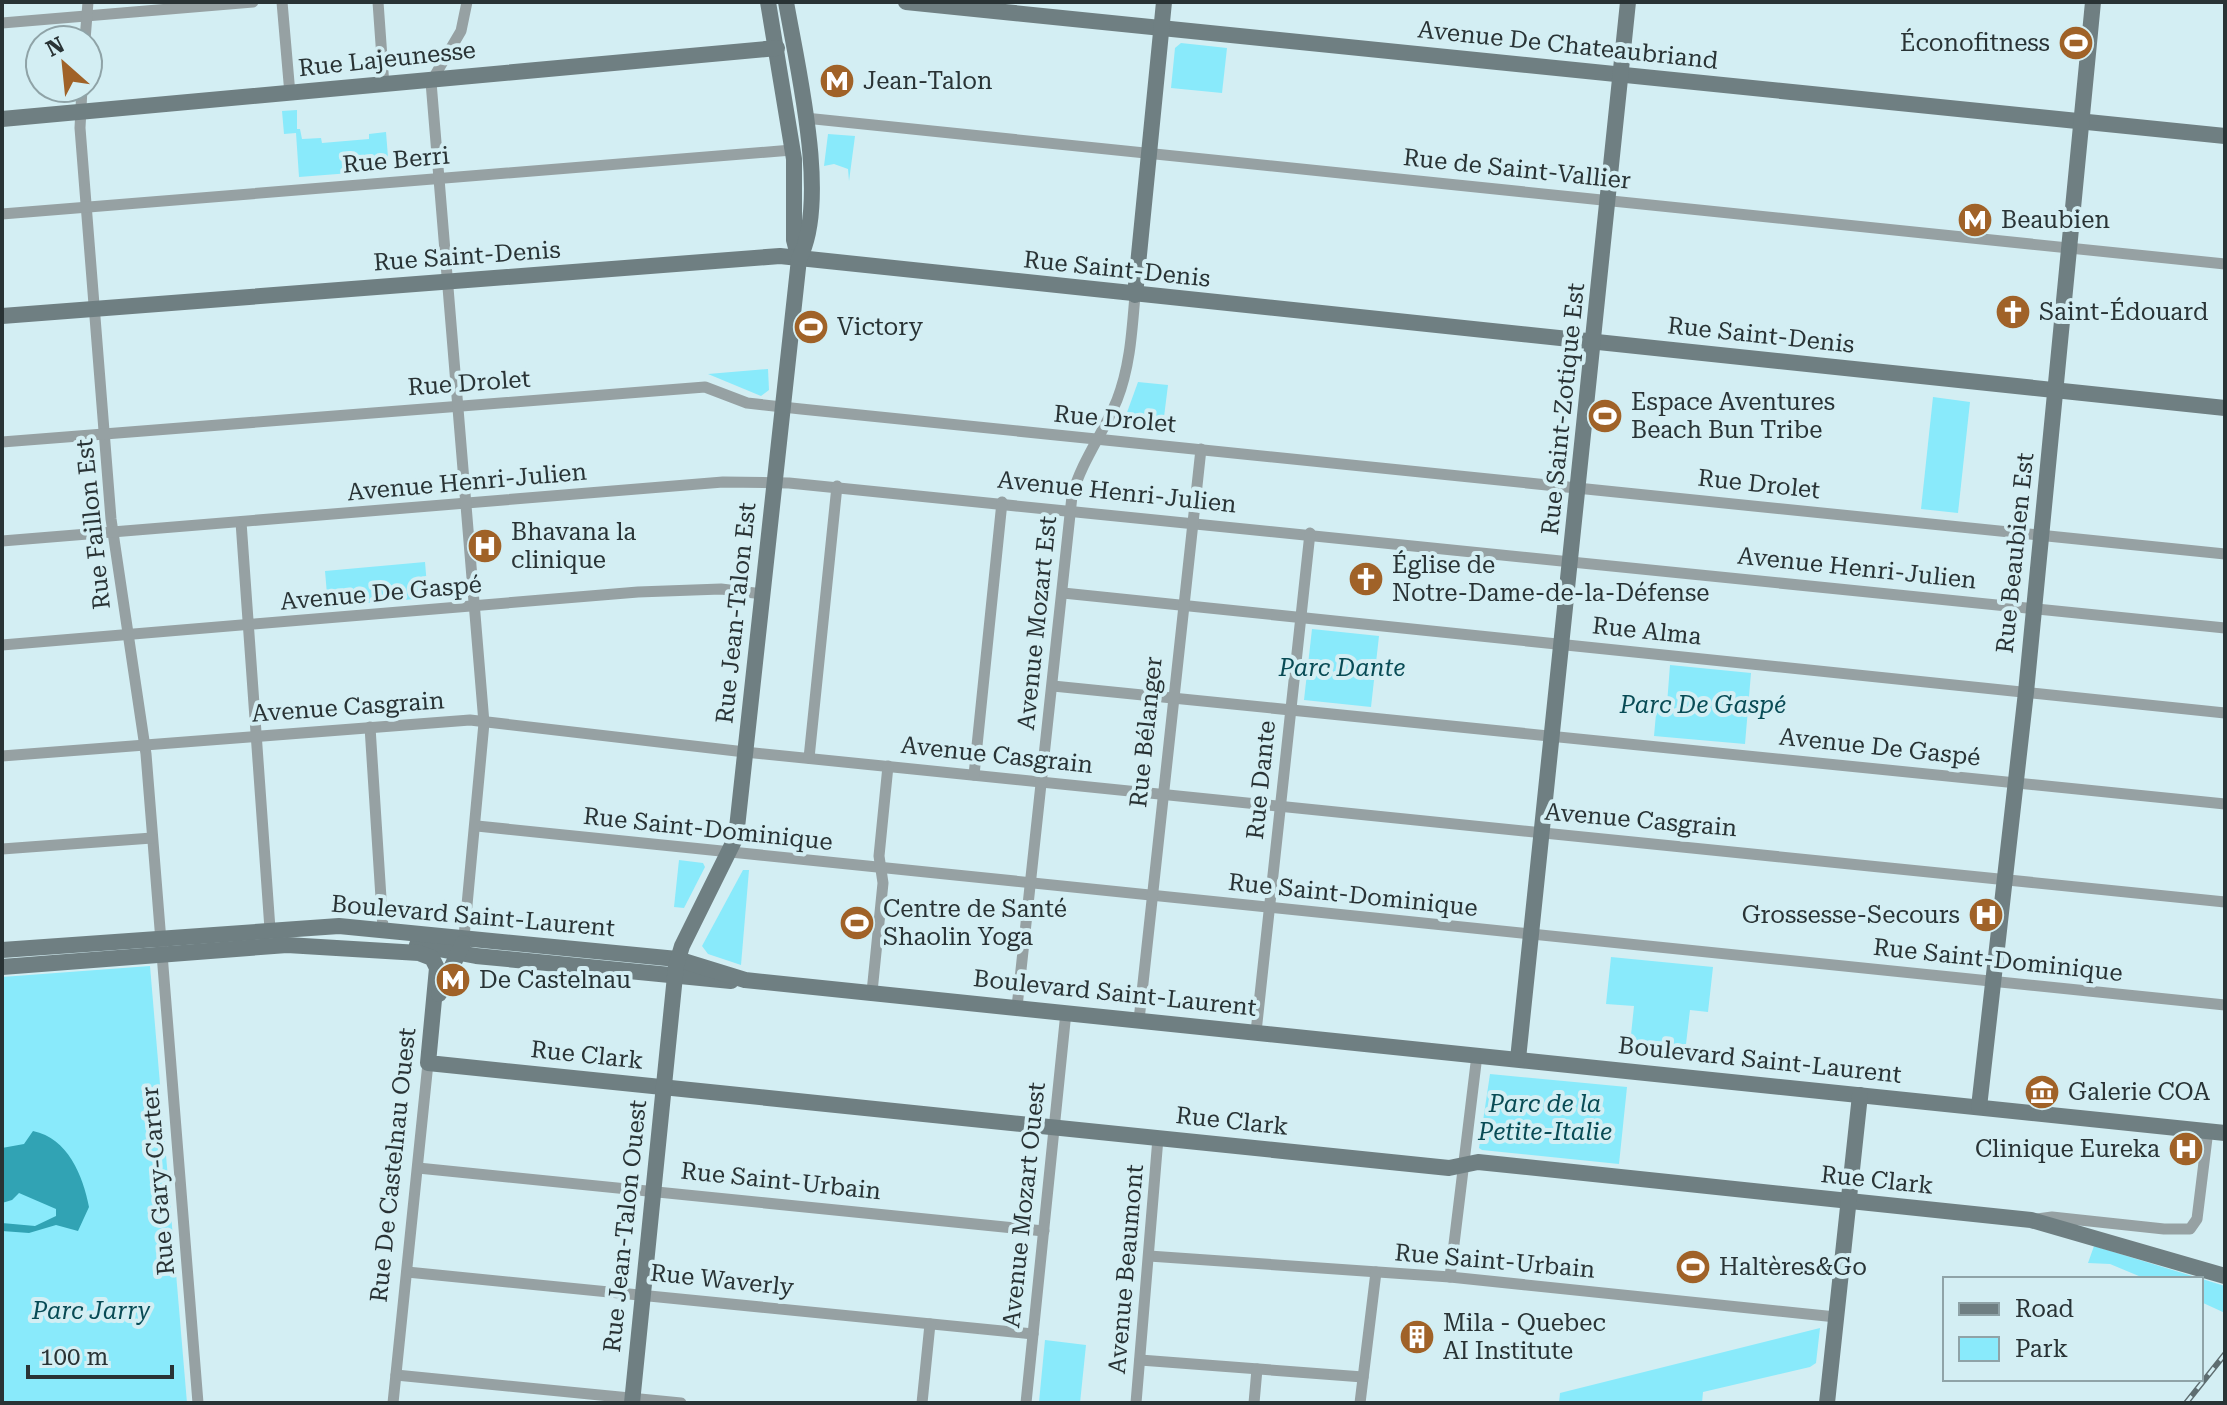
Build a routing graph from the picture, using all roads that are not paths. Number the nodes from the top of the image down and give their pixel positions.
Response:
1 (88, 2) edge
2 (253, 2) edge
3 (282, 2) edge
4 (378, 2) edge
5 (467, 2) edge
6 (768, 2) edge
7 (786, 2) edge
8 (906, 2) edge
9 (1164, 2) edge
10 (1628, 2) edge
11 (2093, 2) edge
12 (87, 17) junction
13 (2, 23) edge
14 (86, 24) edge
15 (1162, 28) junction
16 (777, 48) junction
17 (1621, 74) junction
18 (431, 82) junction
19 (384, 86) junction
20 (290, 94) junction
21 (81, 104) edge
22 (80, 113) junction
23 (805, 118) junction
24 (2, 119) edge
25 (2080, 121) junction
26 (2225, 136) edge
27 (792, 150) junction
28 (1150, 153) junction
29 (438, 179) junction
30 (1610, 201) junction
31 (86, 207) junction
32 (2, 214) edge
33 (2069, 247) junction
34 (799, 259) junction
35 (2225, 264) edge
36 (448, 282) junction
37 (1135, 295) junction
38 (95, 309) junction
39 (2, 316) edge
40 (1594, 343) junction
41 (2055, 390) junction
42 (458, 406) junction
43 (783, 406) junction
44 (2225, 408) edge
45 (105, 434) junction
46 (1096, 438) junction
47 (2, 442) edge
48 (1201, 449) junction
49 (775, 484) junction
50 (837, 486) junction
51 (1579, 488) junction
52 (1002, 502) junction
53 (467, 504) junction
54 (1071, 509) junction
55 (241, 522) junction
56 (1194, 522) junction
57 (113, 532) junction
58 (1310, 533) junction
59 (2041, 535) junction
60 (2, 541) edge
61 (2225, 554) edge
62 (1571, 560) junction
63 (1063, 593) junction
64 (763, 594) junction
65 (1184, 605) junction
66 (474, 608) junction
67 (2034, 608) junction
68 (1301, 617) junction
69 (248, 626) junction
70 (2225, 628) edge
71 (128, 635) junction
72 (1563, 644) junction
73 (2, 645) edge
74 (1053, 686) junction
75 (2026, 692) junction
76 (1174, 698) junction
77 (1291, 710) junction
78 (2225, 713) edge
79 (484, 723) junction
80 (370, 727) junction
81 (256, 736) junction
82 (1553, 737) junction
83 (145, 745) junction
84 (745, 752) junction
85 (2, 756) edge
86 (809, 758) junction
87 (888, 766) junction
88 (974, 775) junction
89 (1042, 782) junction
90 (2016, 783) junction
91 (1164, 794) junction
92 (2225, 804) edge
93 (1280, 806) junction
94 (477, 826) junction
95 (1543, 832) junction
96 (152, 838) junction
97 (2, 849) edge
98 (730, 853) junction
99 (881, 869) junction
100 (2005, 879) junction
101 (1031, 884) junction
102 (1152, 896) junction
103 (2225, 902) edge
104 (1269, 909) junction
105 (270, 929) junction
106 (383, 929) junction
107 (1532, 935) junction
108 (160, 938) junction
109 (462, 944) junction
110 (375, 949) junction
111 (2, 950) edge
112 (162, 955) junction
113 (677, 959) junction
114 (2, 967) edge
115 (675, 977) junction
116 (745, 980) junction
117 (1994, 981) junction
118 (872, 992) junction
119 (434, 1003) junction
120 (2225, 1005) edge
121 (1017, 1007) junction
122 (1066, 1012) junction
123 (1139, 1020) junction
124 (1256, 1032) junction
125 (1477, 1055) junction
126 (1518, 1059) junction
127 (428, 1063) junction
128 (664, 1087) junction
129 (1860, 1095) junction
130 (1979, 1107) junction
131 (1054, 1127) junction
132 (2208, 1130) junction
133 (2225, 1133) edge
134 (1158, 1138) junction
135 (1464, 1165) junction
136 (418, 1168) junction
137 (653, 1189) junction
138 (1848, 1201) junction
139 (2031, 1220) junction
140 (1044, 1231) junction
141 (1149, 1256) junction
142 (407, 1272) junction
143 (1376, 1272) junction
144 (2225, 1276) edge
145 (1450, 1277) junction
146 (643, 1294) junction
147 (1836, 1317) junction
148 (930, 1324) junction
149 (1033, 1334) junction
150 (1140, 1360) junction
151 (1257, 1369) junction
152 (396, 1375) junction
153 (1363, 1377) junction
154 (632, 1401) edge
155 (198, 1403) edge
156 (393, 1403) edge
157 (681, 1403) edge
158 (922, 1403) edge
159 (1026, 1403) edge
160 (1136, 1403) edge
161 (1254, 1403) edge
162 (1360, 1403) edge
163 (1827, 1403) edge

1 - 12 street
2 - 12 street
3 - 20 street
4 - 19 street
5 - 18 street
6 - 16 main road, Rue Jean-Talon Est
7 - 23 main road, Rue Jean-Talon Est
8 - 15 main road, Avenue De Chateaubriand
9 - 15 main road
10 - 17 main road, Rue Saint-Zotique Est
11 - 25 main road, Rue Beaubien Est
12 - 13 street
12 - 14 street
15 - 17 main road, Avenue De Chateaubriand
15 - 28 main road
16 - 18 main road, Rue Lajeunesse
16 - 27 main road, Rue Jean-Talon Est
17 - 25 main road, Avenue De Chateaubriand
17 - 30 main road, Rue Saint-Zotique Est
18 - 19 main road, Rue Lajeunesse
18 - 29 street
19 - 20 main road, Rue Lajeunesse
20 - 22 main road, Rue Lajeunesse
21 - 22 street, Rue Faillon Est
22 - 24 main road, Rue Lajeunesse
22 - 31 street, Rue Faillon Est
23 - 28 street, Rue de Saint-Vallier
23 - 34 main road, Rue Jean-Talon Est
25 - 26 main road, Avenue De Chateaubriand
25 - 33 main road, Rue Beaubien Est
27 - 29 street, Rue Berri
27 - 34 main road, Rue Jean-Talon Est
28 - 30 street, Rue de Saint-Vallier
28 - 37 main road
29 - 31 street, Rue Berri
29 - 36 street
30 - 33 street, Rue de Saint-Vallier
30 - 40 main road, Rue Saint-Zotique Est
31 - 32 street, Rue Berri
31 - 38 street, Rue Faillon Est
33 - 35 street, Rue de Saint-Vallier
33 - 41 main road, Rue Beaubien Est
34 - 36 main road, Rue Saint-Denis
34 - 37 main road, Rue Saint-Denis
34 - 43 main road, Rue Jean-Talon Est
36 - 38 main road, Rue Saint-Denis
36 - 42 street
37 - 40 main road, Rue Saint-Denis
37 - 46 street
38 - 39 main road, Rue Saint-Denis
38 - 45 street, Rue Faillon Est
40 - 41 main road, Rue Saint-Denis
40 - 51 main road, Rue Saint-Zotique Est
41 - 44 main road, Rue Saint-Denis
41 - 59 main road, Rue Beaubien Est
42 - 43 street, Rue Drolet
42 - 45 street, Rue Drolet
42 - 53 street
43 - 46 street, Rue Drolet
43 - 49 main road, Rue Jean-Talon Est
45 - 47 street, Rue Drolet
45 - 57 street, Rue Faillon Est
46 - 48 street, Rue Drolet
46 - 54 street, Avenue Mozart Est
48 - 51 street, Rue Drolet
48 - 56 street, Rue Bélanger
49 - 50 street, Avenue Henri-Julien
49 - 53 street, Avenue Henri-Julien
49 - 64 main road, Rue Jean-Talon Est
50 - 52 street, Avenue Henri-Julien
50 - 86 street
51 - 59 street, Rue Drolet
51 - 62 main road, Rue Saint-Zotique Est
52 - 54 street, Avenue Henri-Julien
52 - 88 street
53 - 55 street, Avenue Henri-Julien
53 - 66 street
54 - 56 street, Avenue Henri-Julien
54 - 63 street, Avenue Mozart Est
55 - 57 street, Avenue Henri-Julien
55 - 69 street
56 - 58 street, Avenue Henri-Julien
56 - 65 street, Rue Bélanger
57 - 60 street, Avenue Henri-Julien
57 - 71 street, Rue Faillon Est
58 - 62 street, Avenue Henri-Julien
58 - 68 street, Rue Dante
59 - 61 street, Rue Drolet
59 - 67 main road, Rue Beaubien Est
62 - 67 street, Avenue Henri-Julien
62 - 72 main road, Rue Saint-Zotique Est
63 - 65 street, Rue Alma
63 - 74 street, Avenue Mozart Est
64 - 66 street, Avenue De Gaspé
64 - 84 main road, Rue Jean-Talon Est
65 - 68 street, Rue Alma
65 - 76 street, Rue Bélanger
66 - 69 street, Avenue De Gaspé
66 - 79 street
67 - 70 street, Avenue Henri-Julien
67 - 75 main road, Rue Beaubien Est
68 - 72 street, Rue Alma
68 - 77 street, Rue Dante
69 - 71 street, Avenue De Gaspé
69 - 81 street
71 - 73 street, Avenue De Gaspé
71 - 83 street, Rue Faillon Est
72 - 75 street, Rue Alma
72 - 82 main road, Rue Saint-Zotique Est
74 - 76 street, Avenue De Gaspé
74 - 89 street, Avenue Mozart Est
75 - 78 street, Rue Alma
75 - 90 main road, Rue Beaubien Est
76 - 77 street, Avenue De Gaspé
76 - 91 street, Rue Bélanger
77 - 82 street, Avenue De Gaspé
77 - 93 street, Rue Dante
79 - 80 street, Avenue Casgrain
79 - 84 street, Avenue Casgrain
79 - 94 street
80 - 81 street, Avenue Casgrain
80 - 106 street
81 - 83 street, Avenue Casgrain
81 - 105 street
82 - 90 street, Avenue De Gaspé
82 - 95 main road, Rue Saint-Zotique Est
83 - 85 street, Avenue Casgrain
83 - 96 street, Rue Faillon Est
84 - 86 street, Avenue Casgrain
84 - 98 main road, Rue Jean-Talon Est
86 - 87 street, Avenue Casgrain
87 - 88 street, Avenue Casgrain
87 - 99 street
88 - 89 street, Avenue Casgrain
89 - 91 street, Avenue Casgrain
89 - 101 street, Avenue Mozart Est
90 - 92 street, Avenue De Gaspé
90 - 100 main road, Rue Beaubien Est
91 - 93 street, Avenue Casgrain
91 - 102 street, Rue Bélanger
93 - 95 street, Avenue Casgrain
93 - 104 street, Rue Dante
94 - 98 street, Rue Saint-Dominique
94 - 109 street
95 - 100 street, Avenue Casgrain
95 - 107 main road, Rue Saint-Zotique Est
96 - 97 street
96 - 108 street, Rue Faillon Est
98 - 99 street, Rue Saint-Dominique
98 - 113 main road, Rue Jean-Talon Est
99 - 101 street, Rue Saint-Dominique
99 - 118 street
100 - 103 street, Avenue Casgrain
100 - 117 main road, Rue Beaubien Est
101 - 102 street, Rue Saint-Dominique
101 - 121 street, Avenue Mozart Est
102 - 104 street, Rue Saint-Dominique
102 - 123 street, Rue Bélanger
104 - 107 street, Rue Saint-Dominique
104 - 124 street, Rue Dante
105 - 106 main road, Boulevard Saint-Laurent
105 - 108 main road, Boulevard Saint-Laurent
106 - 109 main road, Boulevard Saint-Laurent
107 - 117 street, Rue Saint-Dominique
107 - 126 main road, Rue Saint-Zotique Est
108 - 111 main road, Boulevard Saint-Laurent
108 - 112 street, Rue Faillon Est
109 - 110 main road, Boulevard Saint-Laurent
109 - 113 main road, Boulevard Saint-Laurent
109 - 115 main road, Boulevard Saint-Laurent
109 - 119 main road, Rue De Castelnau Ouest
110 - 112 main road, Boulevard Saint-Laurent
110 - 119 main road, Boulevard Saint-Laurent
112 - 114 main road, Boulevard Saint-Laurent
112 - 155 street, Rue Gary-Carter
113 - 115 main road, Rue Jean-Talon Ouest
113 - 116 main road, Boulevard Saint-Laurent
115 - 116 main road, Boulevard Saint-Laurent
115 - 128 main road, Rue Jean-Talon Ouest
116 - 118 main road, Boulevard Saint-Laurent
117 - 120 street, Rue Saint-Dominique
117 - 130 main road, Rue Beaubien Est
118 - 121 main road, Boulevard Saint-Laurent
119 - 127 main road, Rue De Castelnau Ouest
121 - 122 main road, Boulevard Saint-Laurent
122 - 123 main road, Boulevard Saint-Laurent
122 - 131 street, Avenue Mozart Ouest
123 - 124 main road, Boulevard Saint-Laurent
124 - 125 main road, Boulevard Saint-Laurent
125 - 126 main road, Boulevard Saint-Laurent
125 - 135 street
126 - 129 main road, Boulevard Saint-Laurent
127 - 128 main road, Rue Clark
127 - 136 street, Rue De Castelnau Ouest
128 - 131 main road, Rue Clark
128 - 137 main road, Rue Jean-Talon Ouest
129 - 130 main road, Boulevard Saint-Laurent
129 - 138 main road
130 - 132 main road, Boulevard Saint-Laurent
131 - 134 main road, Rue Clark
131 - 140 street, Avenue Mozart Ouest
132 - 133 main road, Boulevard Saint-Laurent
132 - 139 street, Rue Clark
134 - 135 main road, Rue Clark
134 - 141 street, Avenue Beaumont
135 - 138 main road, Rue Clark
135 - 145 street
136 - 137 street, Rue Saint-Urbain
136 - 142 street, Rue De Castelnau Ouest
137 - 140 street, Rue Saint-Urbain
137 - 146 main road, Rue Jean-Talon Ouest
138 - 139 main road, Rue Clark
138 - 147 main road
139 - 144 main road, Rue Clark
140 - 149 street, Avenue Mozart Ouest
141 - 143 street, Rue Saint-Urbain
141 - 150 street, Avenue Beaumont
142 - 146 street, Rue Waverly
142 - 152 street, Rue De Castelnau Ouest
143 - 145 street, Rue Saint-Urbain
143 - 153 street
145 - 147 street, Rue Saint-Urbain
146 - 148 street, Rue Waverly
146 - 154 main road, Rue Jean-Talon Ouest
147 - 163 main road
148 - 149 street, Rue Waverly
148 - 158 street
149 - 159 street, Avenue Mozart Ouest
150 - 151 street
150 - 160 street, Avenue Beaumont
151 - 153 street
151 - 161 street
152 - 154 street
152 - 156 street, Rue De Castelnau Ouest
153 - 162 street
154 - 157 street

